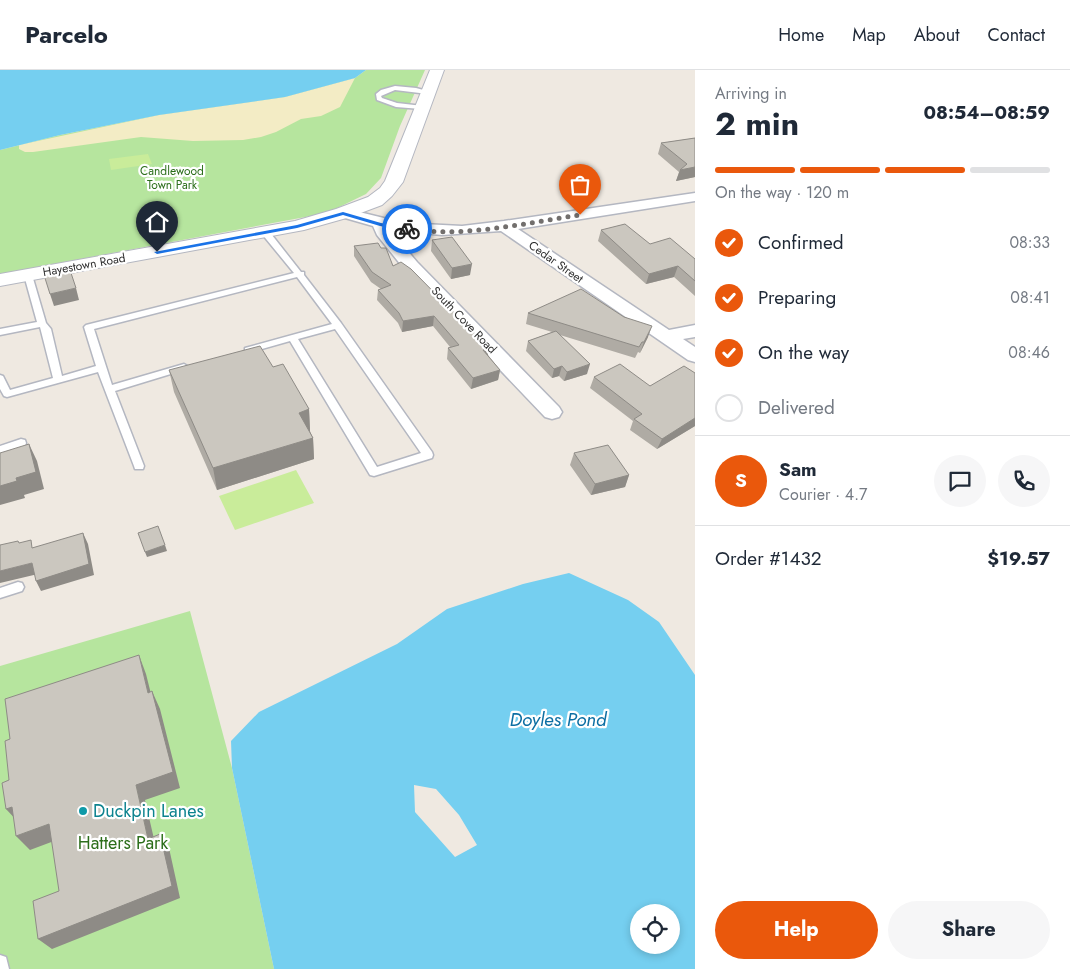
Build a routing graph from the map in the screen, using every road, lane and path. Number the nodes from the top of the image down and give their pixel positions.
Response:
1 (437, 70) edge
2 (695, 197) edge
3 (343, 213) junction
4 (380, 225) junction
5 (504, 226) junction
6 (265, 232) junction
7 (301, 274) junction
8 (28, 275) junction
9 (0, 280) edge
10 (42, 324) junction
11 (338, 325) junction
12 (695, 331) edge
13 (0, 332) edge
14 (667, 336) junction
15 (292, 337) junction
16 (237, 353) edge
17 (695, 356) edge
18 (192, 366) edge
19 (101, 368) junction
20 (0, 378) edge
21 (58, 380) junction
22 (109, 388) junction
23 (552, 412) dead end
24 (21, 443) dead end
25 (0, 450) edge
26 (139, 466) dead end
27 (18, 587) dead end
28 (0, 593) edge
29 (0, 963) edge
30 (1, 969) edge

1 - 3 street, Hayestown Road
2 - 5 street
3 - 4 street
3 - 6 street, Hayestown Road
4 - 5 street
4 - 23 street, South Cove Road
5 - 14 street, Cedar Street
6 - 7 lane
6 - 8 street, Hayestown Road
7 - 11 lane
7 - 19 lane
8 - 9 street, Hayestown Road
8 - 10 lane
10 - 13 lane
10 - 21 lane
11 - 15 lane
11 - 15 lane
12 - 14 street
14 - 17 street, Cedar Street
15 - 16 lane
18 - 22 lane
19 - 21 lane
19 - 22 lane
20 - 21 lane
22 - 26 lane
24 - 25 lane
27 - 28 lane
29 - 30 lane

